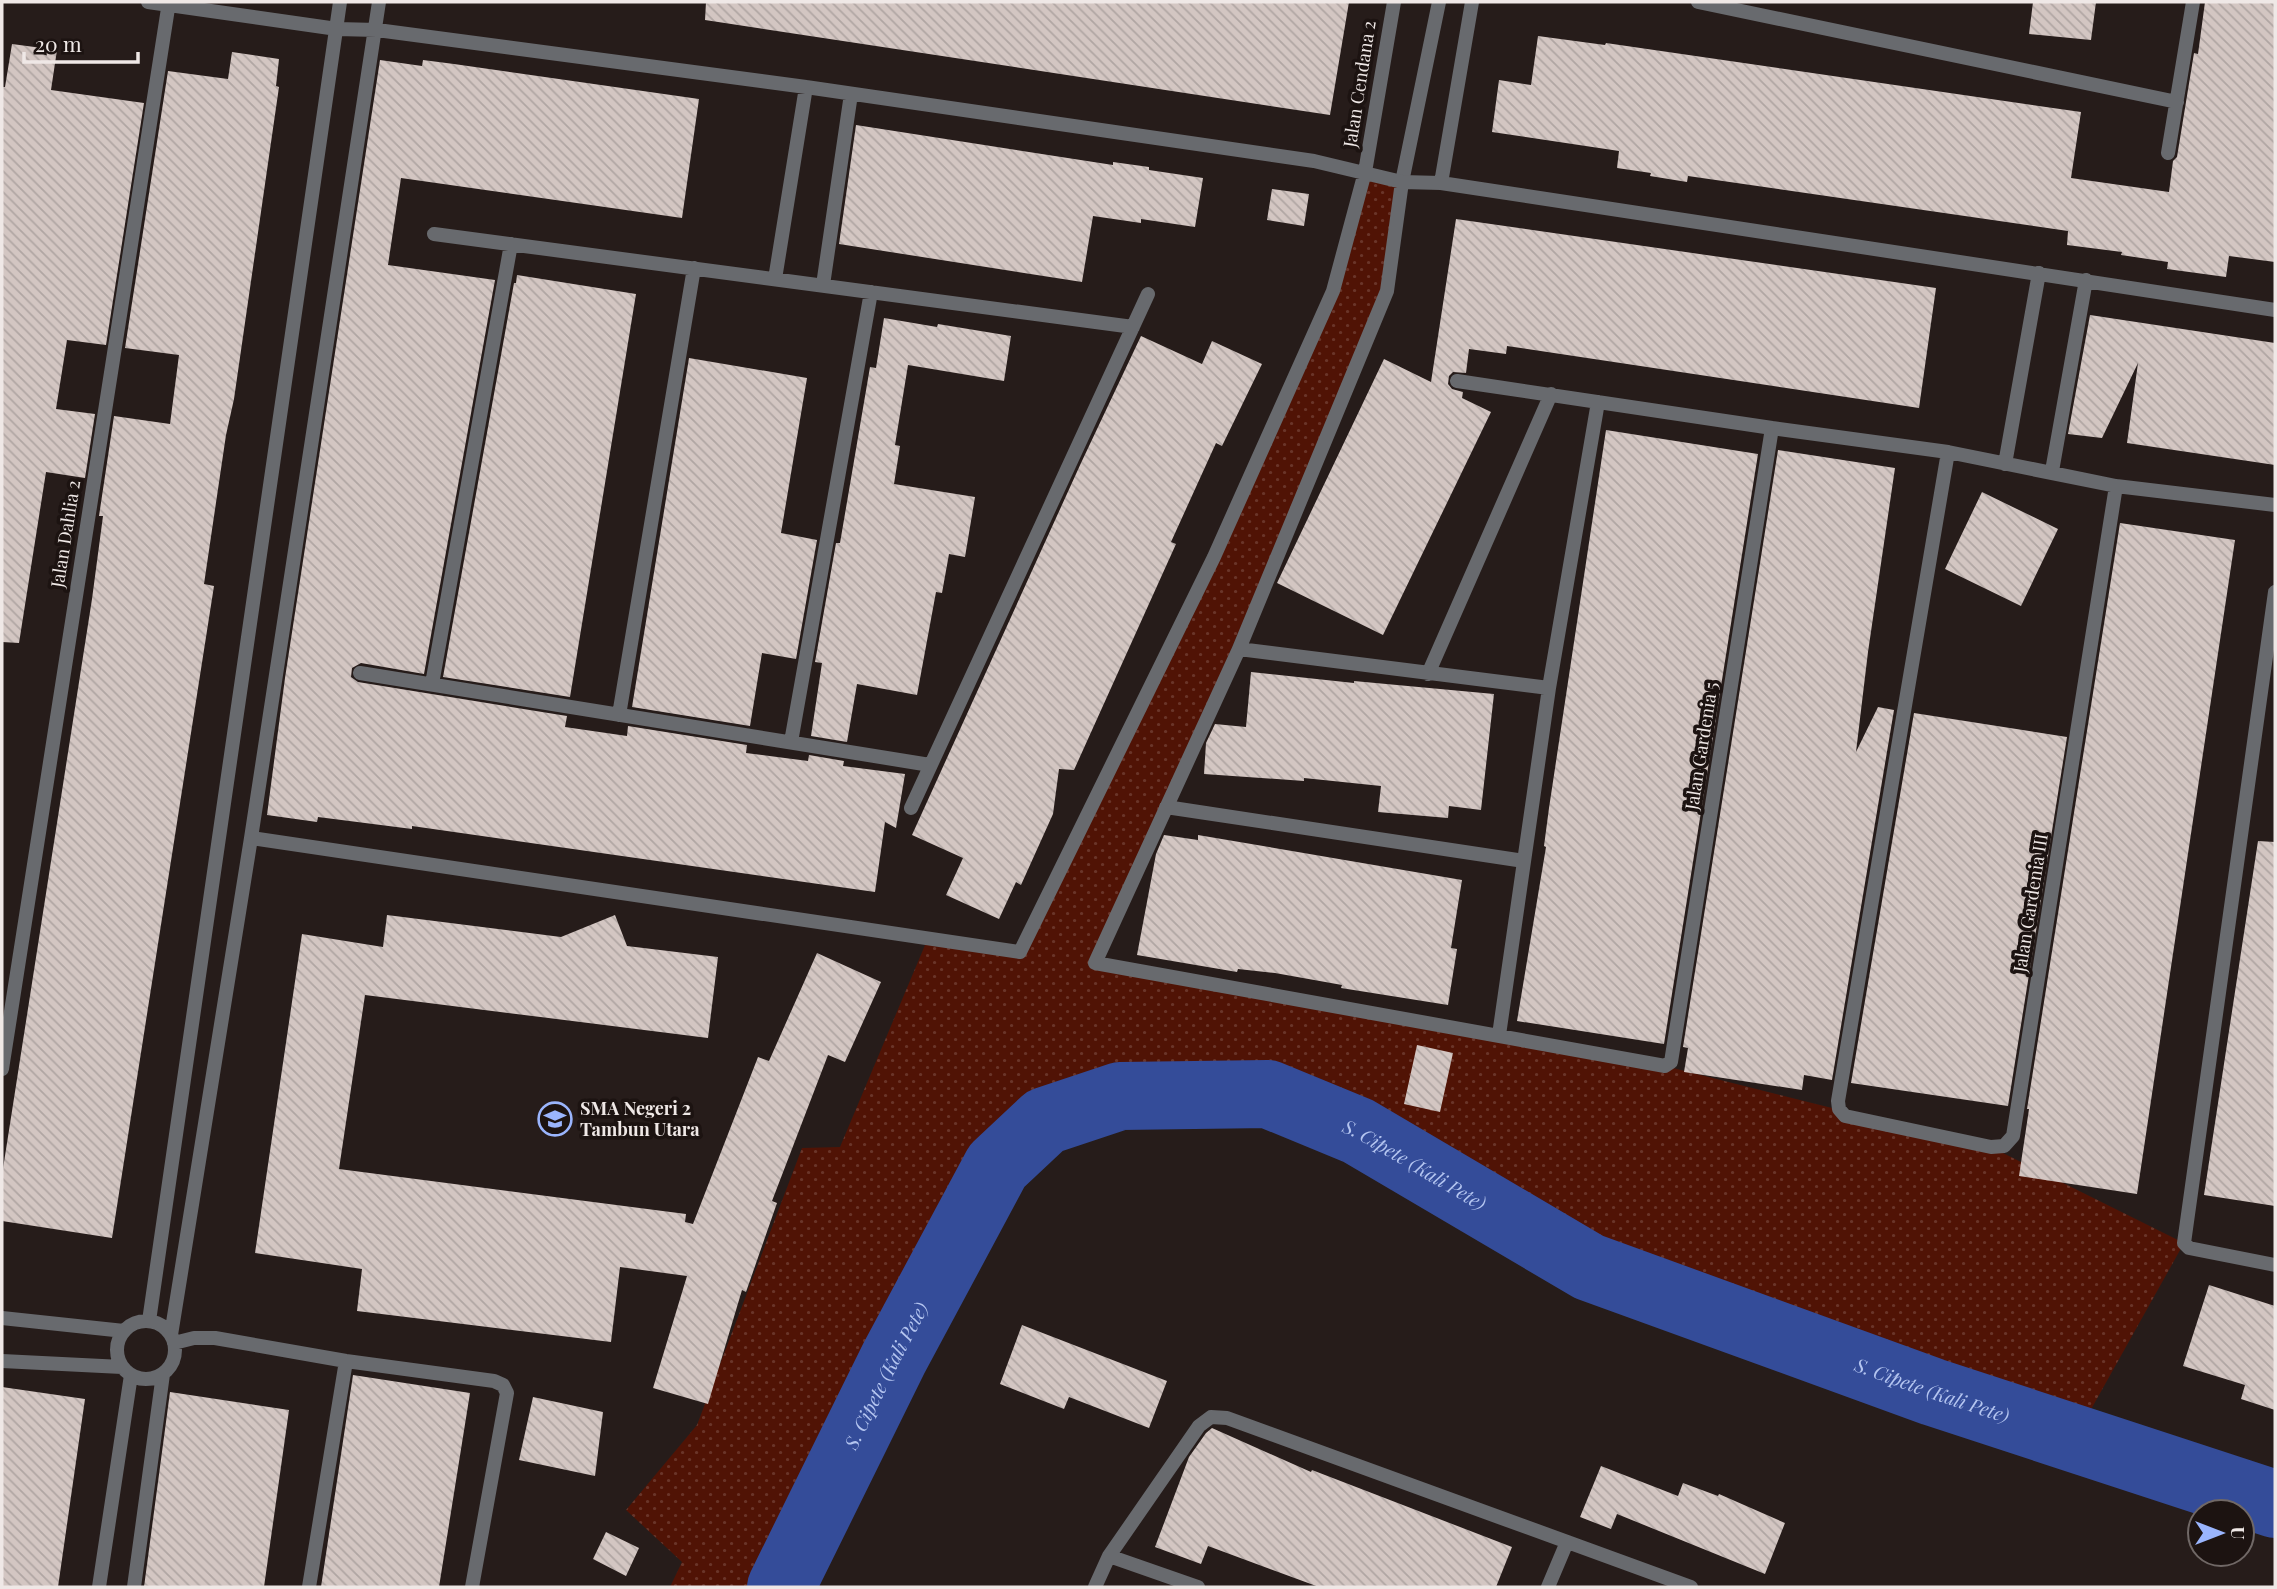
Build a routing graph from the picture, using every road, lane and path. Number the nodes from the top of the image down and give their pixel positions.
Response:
1 (148, 2) edge
2 (340, 2) edge
3 (379, 2) edge
4 (1394, 2) edge
5 (1439, 2) edge
6 (1472, 2) edge
7 (1699, 2) edge
8 (2193, 2) edge
9 (169, 3) edge
10 (337, 29) junction
11 (377, 30) junction
12 (806, 87) junction
13 (851, 94) junction
14 (2177, 102) junction
15 (2168, 153) dead end
16 (1365, 172) junction
17 (1402, 182) junction
18 (1441, 183) junction
19 (434, 234) dead end
20 (510, 244) junction
21 (694, 268) junction
22 (2039, 273) junction
23 (775, 279) junction
24 (2086, 280) junction
25 (822, 285) junction
26 (871, 292) junction
27 (1148, 294) dead end
28 (2275, 310) edge
29 (1133, 327) junction
30 (1457, 381) dead end
31 (1551, 394) junction
32 (1598, 402) junction
33 (1772, 428) junction
34 (1948, 452) junction
35 (2005, 464) junction
36 (2052, 471) junction
37 (2116, 486) junction
38 (2275, 505) edge
39 (2275, 592) edge
40 (1239, 649) junction
41 (360, 673) dead end
42 (1427, 674) junction
43 (432, 684) junction
44 (1549, 688) junction
45 (619, 715) junction
46 (791, 742) junction
47 (930, 765) junction
48 (1166, 807) junction
49 (911, 808) dead end
50 (251, 838) junction
51 (1524, 861) junction
52 (7, 995) edge
53 (1499, 1035) junction
54 (2, 1069) edge
55 (2275, 1265) edge
56 (2, 1318) edge
57 (149, 1321) junction
58 (124, 1331) junction
59 (173, 1339) junction
60 (2, 1361) edge
61 (346, 1361) junction
62 (127, 1371) junction
63 (163, 1374) junction
64 (1567, 1542) junction
65 (1109, 1556) junction
66 (99, 1587) edge
67 (134, 1587) edge
68 (309, 1587) edge
69 (472, 1587) edge
70 (1095, 1587) edge
71 (1198, 1587) edge
72 (1548, 1587) edge
73 (1691, 1587) edge

1 - 9 street
2 - 10 street
3 - 11 street
4 - 16 street, Jalan Cendana 2
5 - 17 street
6 - 18 street
7 - 14 street
8 - 14 street
9 - 10 street
9 - 52 street, Jalan Dahlia 2
10 - 11 street
10 - 57 street
11 - 12 street
11 - 50 street
12 - 13 street
12 - 23 street
13 - 16 street
13 - 25 street
14 - 15 street
16 - 17 street
16 - 50 street, Jalan Cendana 2
17 - 18 street
17 - 40 street
18 - 22 street
19 - 20 street
20 - 21 street
20 - 43 street
21 - 23 street
21 - 45 street
22 - 24 street
22 - 35 street
23 - 25 street
24 - 28 street
24 - 36 street
25 - 26 street
26 - 29 street
26 - 46 street
27 - 29 street
29 - 47 street
30 - 31 street
31 - 32 street
31 - 42 street
32 - 33 street
32 - 44 street
33 - 34 street
33 - 53 street, Jalan Gardenia 5
34 - 35 street
34 - 37 street, Jalan Gardenia III
35 - 36 street
36 - 37 street
37 - 38 street
39 - 55 street
40 - 42 street
40 - 48 street
41 - 43 street
42 - 44 street
43 - 45 street
44 - 51 street
45 - 46 street
46 - 47 street
47 - 49 street
48 - 51 street
48 - 53 street
50 - 59 street
51 - 53 street
52 - 54 street, Jalan Dahlia 2
56 - 58 street
57 - 58 street
57 - 59 street
58 - 62 street
59 - 61 street
59 - 63 street
60 - 62 street
61 - 68 street
61 - 69 street
62 - 63 street
62 - 66 street
63 - 67 street
64 - 65 street
64 - 72 street
64 - 73 street
65 - 70 street
65 - 71 street

